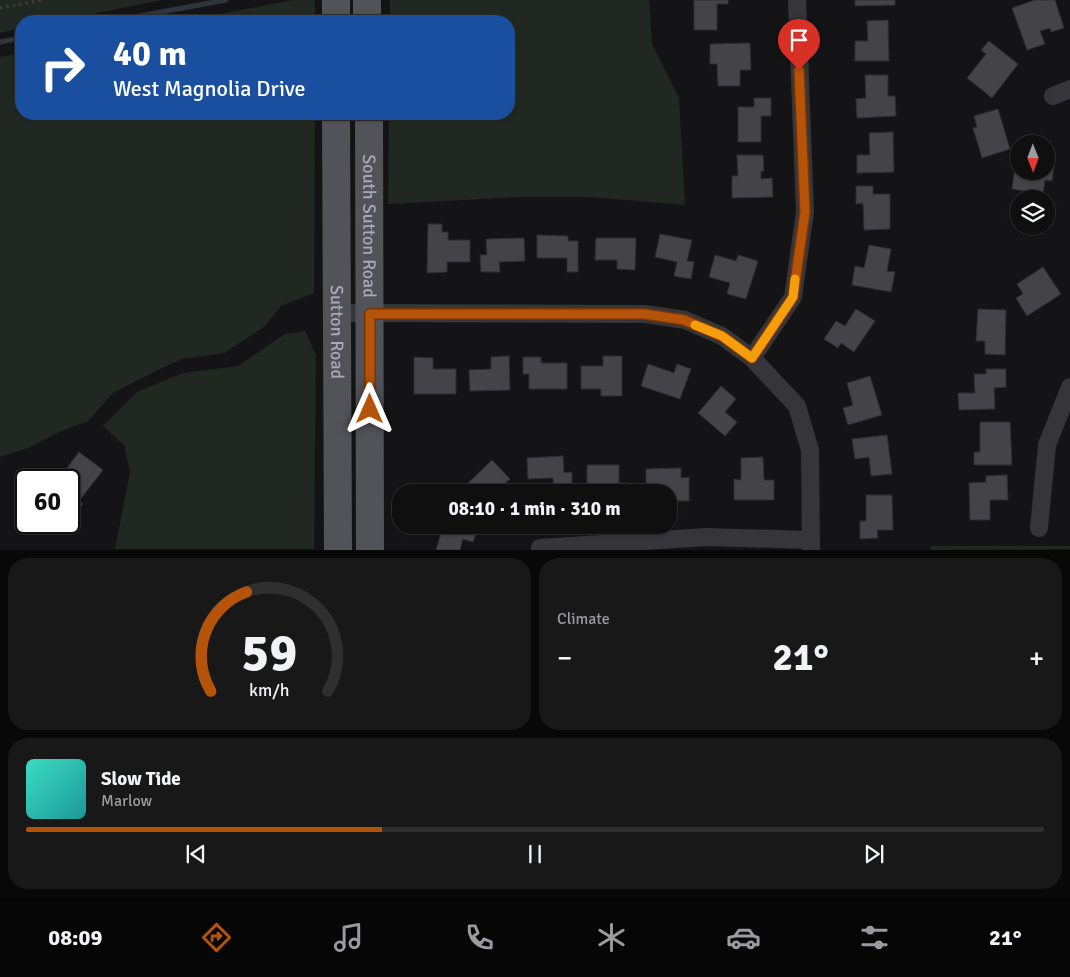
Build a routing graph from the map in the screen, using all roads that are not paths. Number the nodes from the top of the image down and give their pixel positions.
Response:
1 (336, 0) edge
2 (367, 0) edge
3 (797, 0) edge
4 (336, 15) edge
5 (367, 15) edge
6 (1070, 88) edge
7 (1053, 96) dead end
8 (336, 120) edge
9 (369, 120) edge
10 (337, 313) junction
11 (370, 314) junction
12 (752, 358) junction
13 (1070, 387) edge
14 (1038, 528) dead end
15 (811, 545) edge
16 (540, 548) edge
17 (338, 550) edge
18 (370, 550) edge

1 - 4 main road
2 - 5 main road
3 - 12 street
6 - 7 street
8 - 10 main road, Sutton Road
9 - 11 main road, South Sutton Road
10 - 11 street
10 - 17 main road, Sutton Road
11 - 12 street
11 - 18 main road, South Sutton Road
12 - 15 street
13 - 14 street
15 - 16 street

